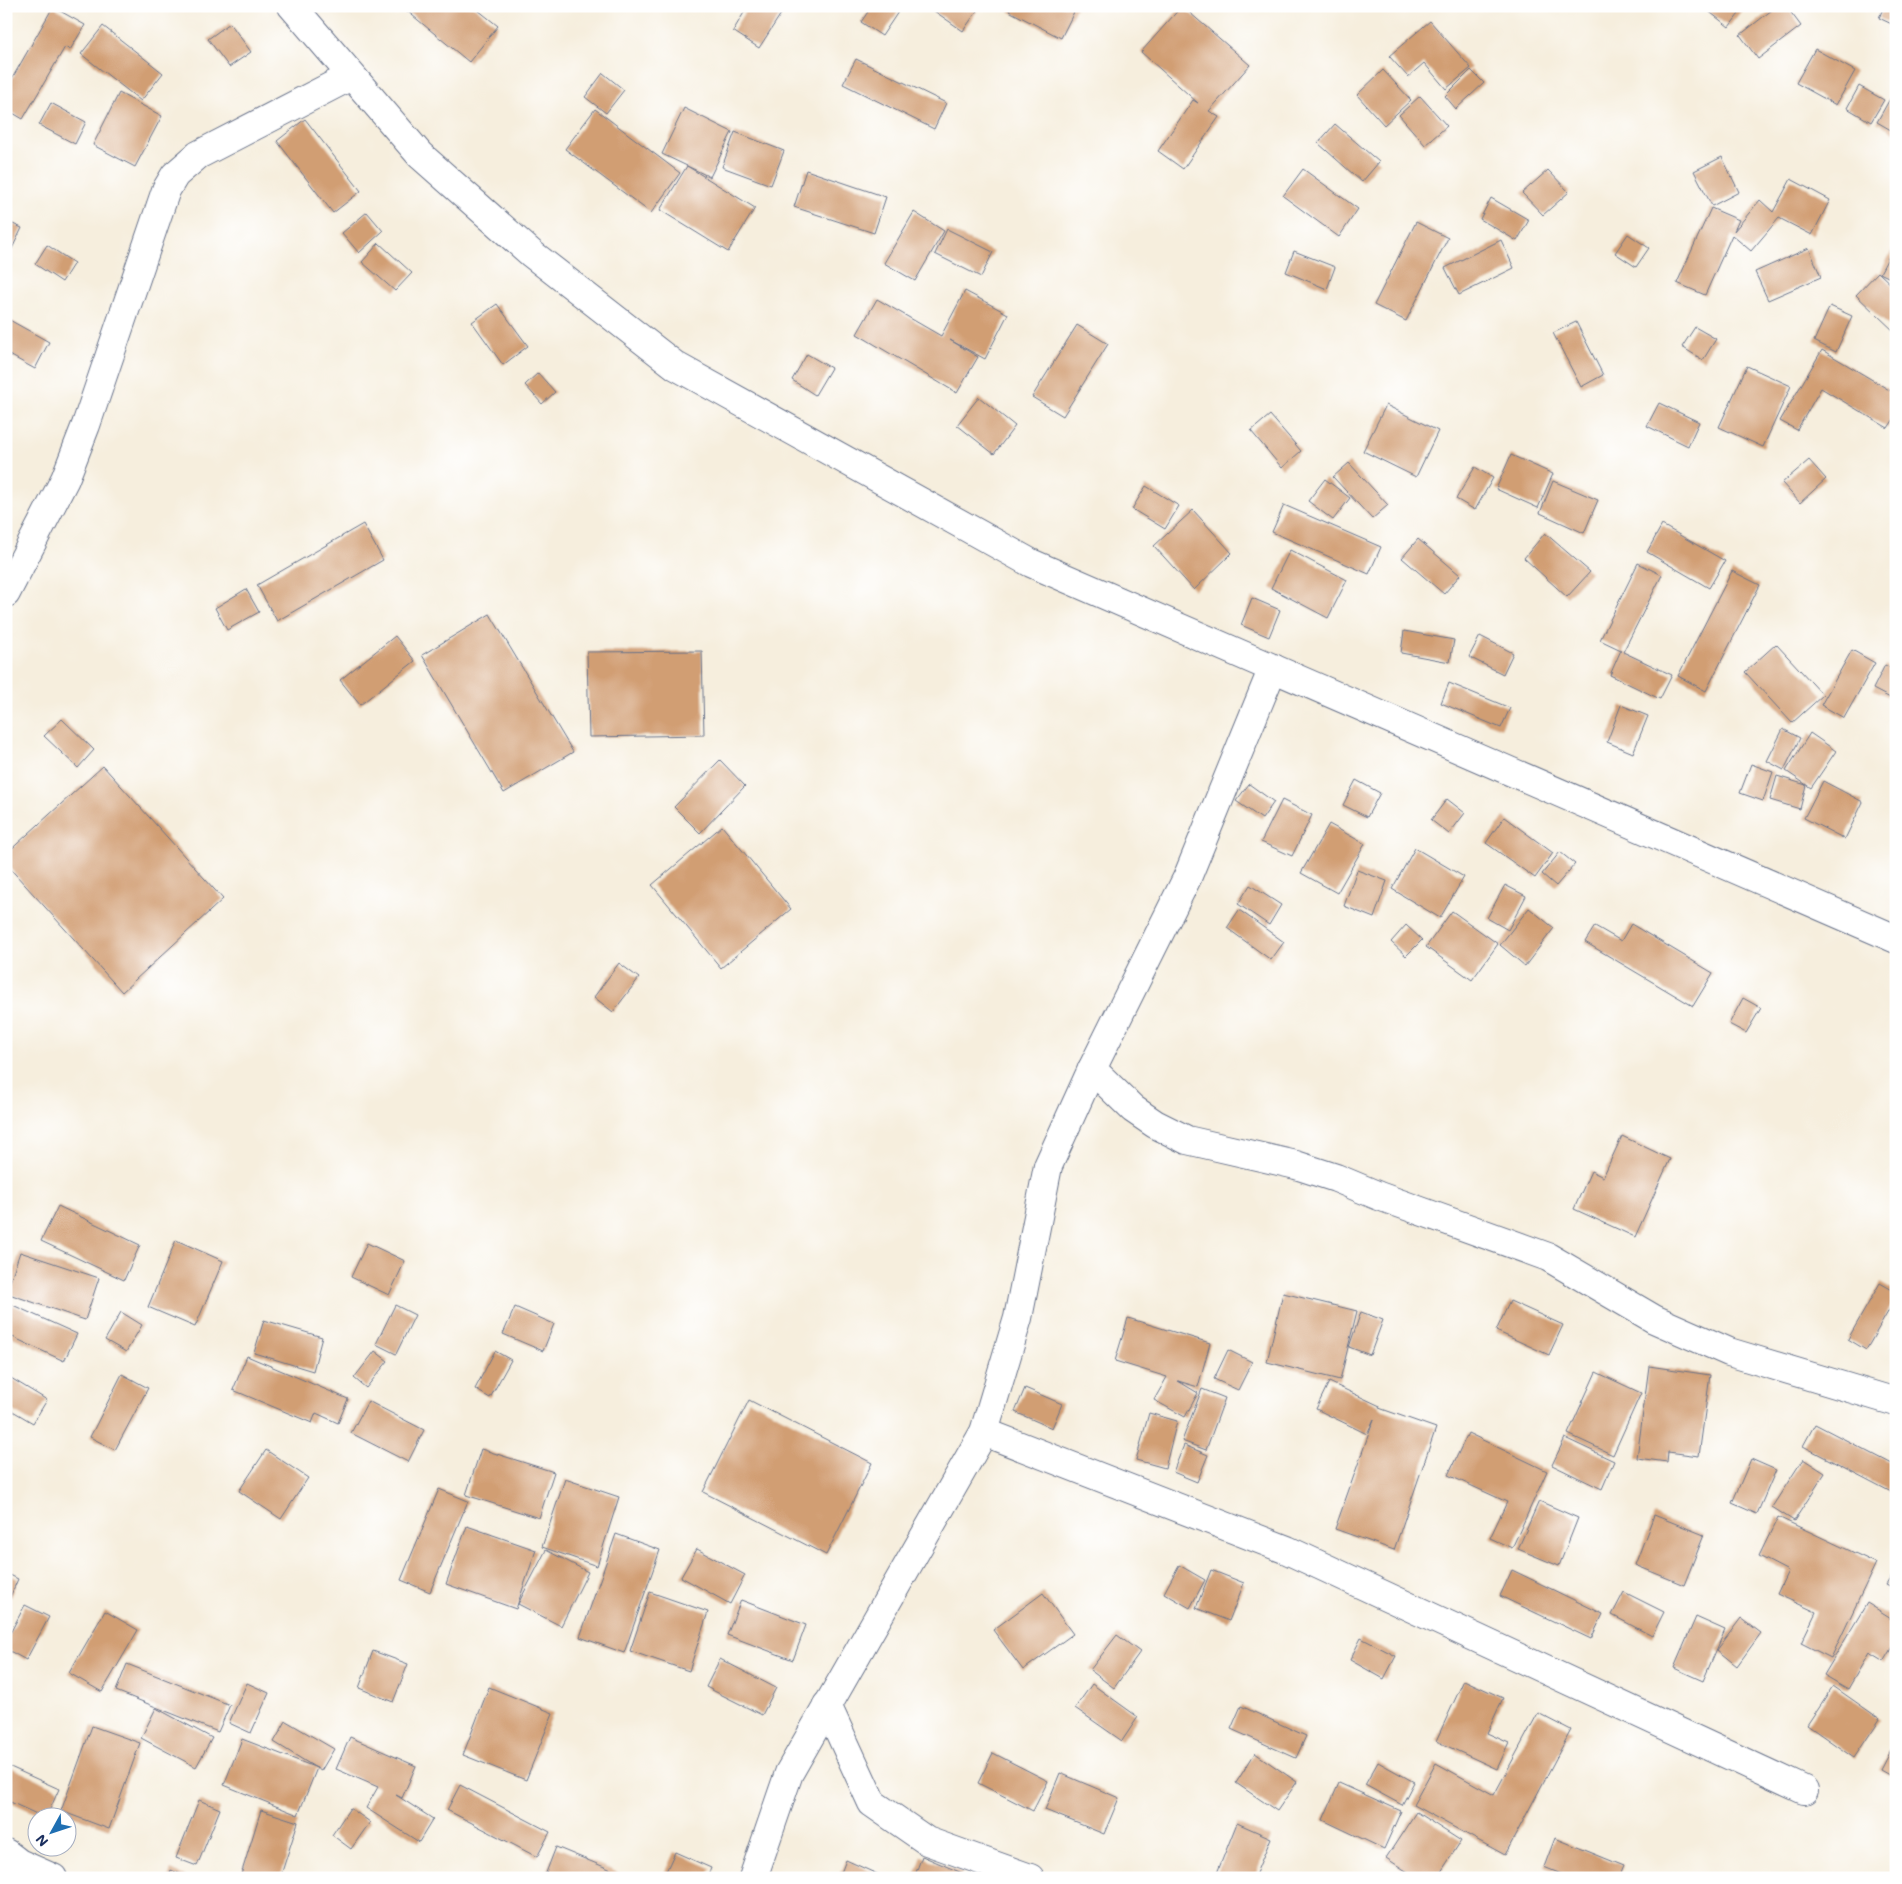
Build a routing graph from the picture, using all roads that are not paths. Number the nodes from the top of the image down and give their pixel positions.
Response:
1 (292, 6) edge
2 (351, 76) junction
3 (6, 593) edge
4 (1273, 668) junction
5 (1896, 939) edge
6 (1092, 1069) junction
7 (1896, 1402) edge
8 (984, 1432) junction
9 (827, 1705) junction
10 (1804, 1790) dead end
11 (6, 1853) edge
12 (53, 1878) edge
13 (753, 1878) edge
14 (1030, 1878) edge

1 - 2 street
2 - 3 street
2 - 4 street
4 - 5 street
4 - 6 street
6 - 7 street
6 - 8 street
8 - 9 street
8 - 10 street
9 - 13 street
9 - 14 street
11 - 12 street

